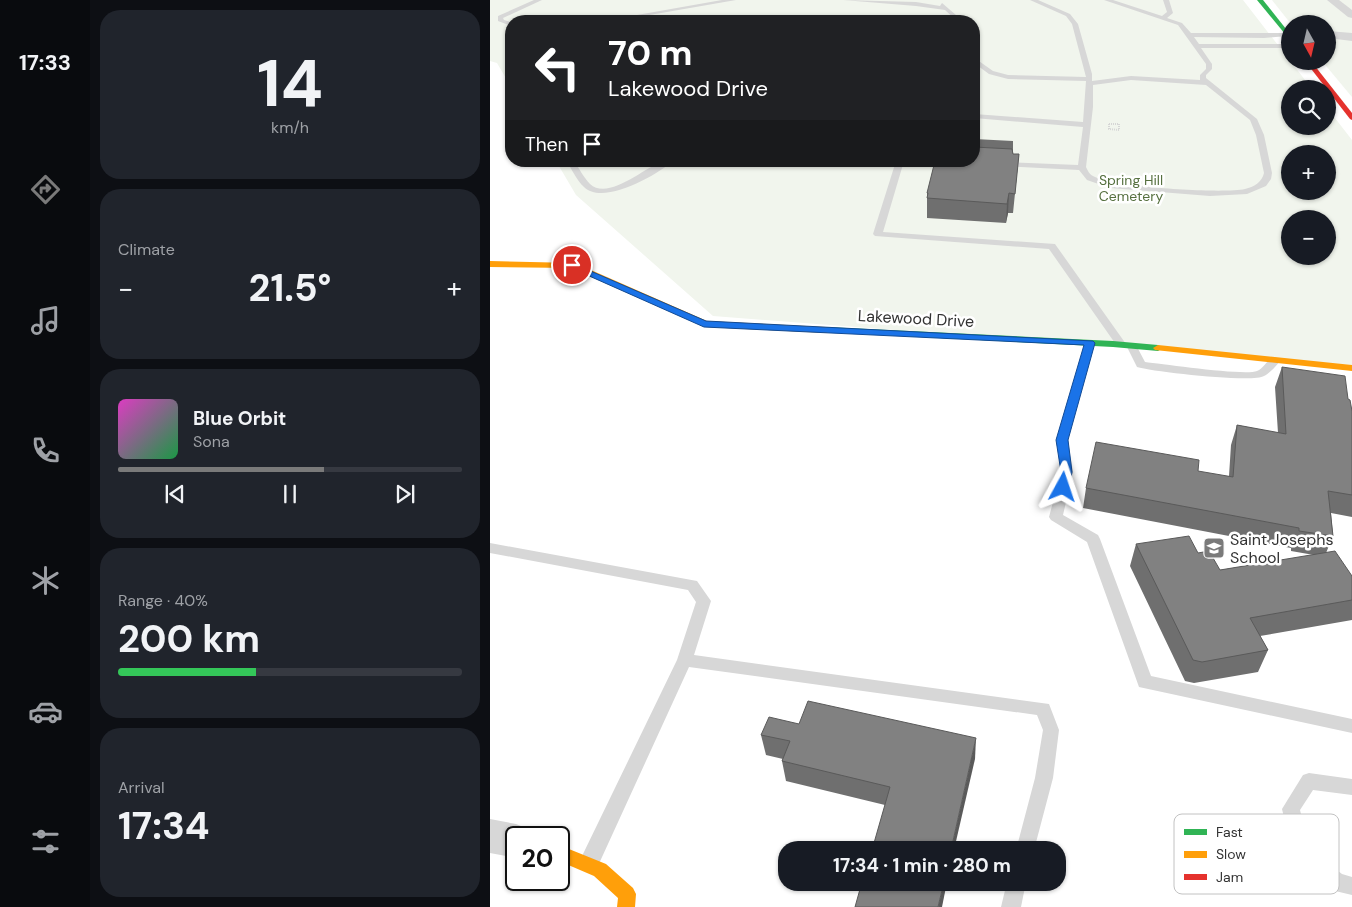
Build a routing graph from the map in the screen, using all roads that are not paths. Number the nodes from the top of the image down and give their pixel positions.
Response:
1 (539, 0) edge
2 (733, 0) edge
3 (846, 0) edge
4 (936, 0) edge
5 (1033, 0) edge
6 (1107, 0) edge
7 (1166, 0) edge
8 (1260, 0) edge
9 (1332, 0) edge
10 (908, 1) edge
11 (948, 9) junction
12 (668, 12) junction
13 (490, 15) edge
14 (647, 15) edge
15 (674, 15) edge
16 (954, 15) edge
17 (1352, 15) edge
18 (501, 16) junction
19 (1164, 17) junction
20 (505, 22) edge
21 (1281, 26) edge
22 (1190, 35) junction
23 (1281, 36) edge
24 (1336, 36) edge
25 (1352, 37) edge
26 (1197, 46) junction
27 (1281, 46) edge
28 (1336, 47) edge
29 (1352, 48) edge
30 (980, 65) edge
31 (1315, 70) edge
32 (1090, 82) junction
33 (1206, 83) junction
34 (980, 116) edge
35 (1352, 118) edge
36 (1087, 125) junction
37 (992, 163) edge
38 (574, 167) edge
39 (658, 167) edge
40 (898, 167) edge
41 (1082, 168) junction
42 (490, 264) edge
43 (1090, 343) junction
44 (1126, 345) junction
45 (1275, 360) junction
46 (1352, 368) edge
47 (490, 548) edge
48 (685, 660) junction
49 (1352, 726) edge
50 (1352, 787) edge
51 (1292, 814) edge
52 (490, 836) edge
53 (505, 839) edge
54 (1027, 841) edge
55 (570, 858) edge
56 (588, 865) junction
57 (1339, 883) edge
58 (1352, 886) edge
59 (1015, 891) edge
60 (626, 907) edge
61 (1011, 907) edge

1 - 18 lane
2 - 12 lane
3 - 10 lane
4 - 11 lane
5 - 32 lane
6 - 19 lane
7 - 19 lane
8 - 21 street
9 - 17 street
10 - 11 lane
11 - 16 lane
12 - 14 lane
12 - 15 lane
13 - 18 lane
18 - 20 lane
19 - 22 lane
22 - 23 lane
22 - 26 lane
24 - 25 street
26 - 27 lane
26 - 33 lane
28 - 29 street
30 - 32 lane
31 - 35 street
32 - 33 lane
32 - 36 lane
33 - 41 lane
34 - 36 lane
36 - 41 lane
37 - 41 lane
38 - 39 lane
40 - 44 lane
42 - 43 street, Lakewood Drive
43 - 44 street, Lakewood Drive
43 - 49 lane
44 - 45 street, Lakewood Drive
44 - 45 lane
45 - 46 street, Lakewood Drive
47 - 48 lane
48 - 54 lane
48 - 56 lane
50 - 51 lane
52 - 53 street
55 - 56 street
56 - 60 street
57 - 58 lane
59 - 61 lane

